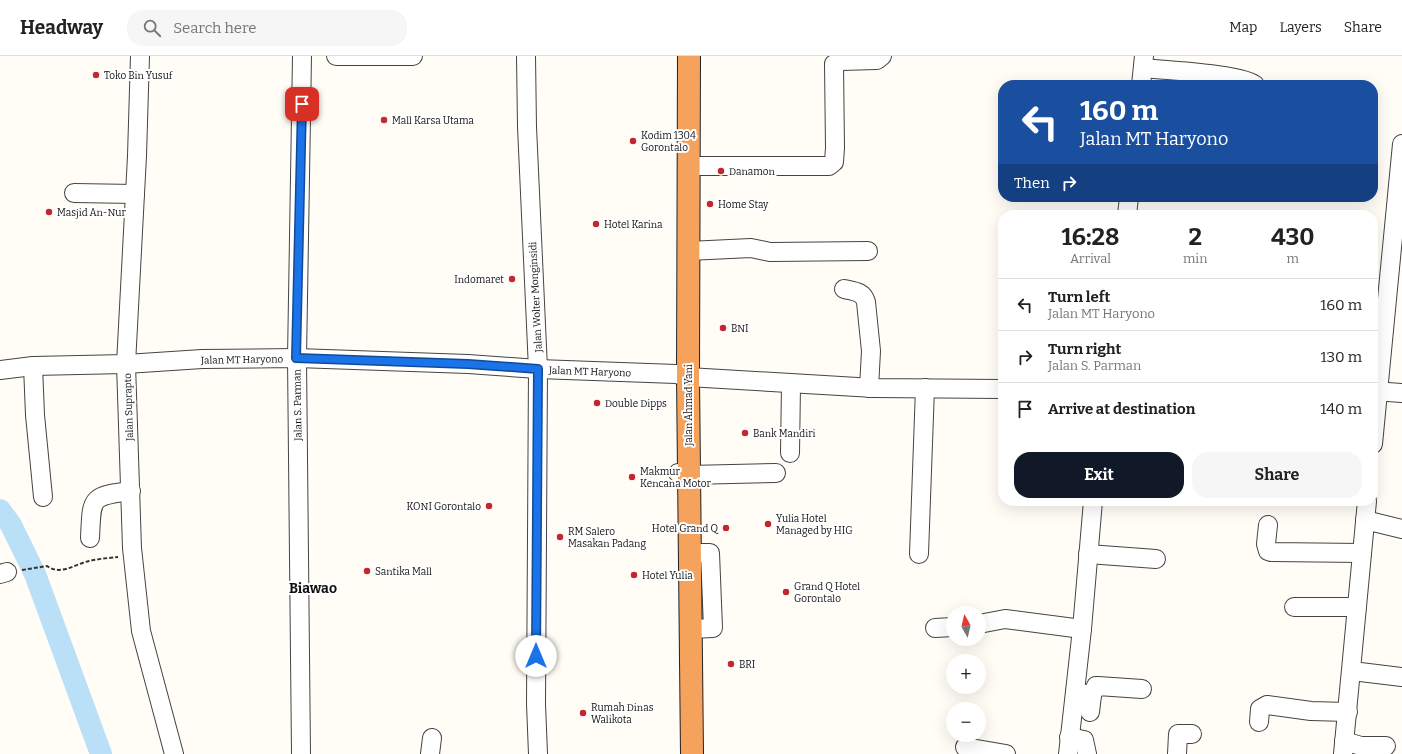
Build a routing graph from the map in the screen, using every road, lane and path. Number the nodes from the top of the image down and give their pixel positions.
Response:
1 (140, 56) edge
2 (302, 56) edge
3 (336, 56) edge
4 (413, 56) edge
5 (526, 56) edge
6 (678, 56) edge
7 (690, 56) edge
8 (882, 56) edge
9 (1143, 70) edge
10 (1247, 80) edge
11 (683, 133) junction
12 (1402, 144) edge
13 (689, 166) junction
14 (74, 193) dead end
15 (135, 194) junction
16 (688, 251) junction
17 (868, 251) dead end
18 (682, 286) junction
19 (844, 289) dead end
20 (1380, 292) edge
21 (1378, 342) edge
22 (296, 358) junction
23 (126, 364) junction
24 (32, 366) junction
25 (538, 369) junction
26 (0, 370) edge
27 (682, 375) junction
28 (791, 384) junction
29 (872, 388) junction
30 (925, 388) junction
31 (998, 389) edge
32 (1378, 391) edge
33 (1402, 393) edge
34 (790, 453) dead end
35 (776, 473) dead end
36 (683, 474) junction
37 (130, 491) junction
38 (43, 497) dead end
39 (1093, 506) edge
40 (1366, 506) edge
41 (1365, 520) junction
42 (1268, 525) dead end
43 (1402, 530) edge
44 (90, 538) dead end
45 (1362, 553) junction
46 (919, 554) dead end
47 (1088, 554) junction
48 (133, 555) junction
49 (1156, 559) dead end
50 (4, 573) edge
51 (1294, 607) dead end
52 (1357, 607) junction
53 (986, 623) edge
54 (946, 627) edge
55 (935, 628) dead end
56 (1082, 629) junction
57 (1352, 671) junction
58 (1402, 677) edge
59 (1142, 689) dead end
60 (1086, 700) junction
61 (1348, 712) junction
62 (686, 720) junction
63 (1259, 722) dead end
64 (1192, 734) dead end
65 (1069, 745) edge
66 (1386, 746) dead end
67 (965, 747) dead end
68 (1343, 748) edge
69 (174, 754) edge
70 (301, 754) edge
71 (538, 754) edge
72 (680, 754) edge
73 (692, 754) edge
74 (1006, 754) edge
75 (1087, 754) edge
76 (1177, 754) edge

1 - 15 street, Jalan Suprapto
2 - 22 street, Jalan S. Parman
3 - 4 street
5 - 25 street, Jalan Wolter Monginsidi
6 - 11 highway, Jalan Ahmad Yani
7 - 11 highway, Jalan Ahmad Yani
8 - 13 street
9 - 10 street
11 - 13 highway, Jalan Ahmad Yani
11 - 18 highway, Jalan Ahmad Yani
12 - 20 street
13 - 16 highway, Jalan Ahmad Yani
14 - 15 street
15 - 23 street, Jalan Suprapto
16 - 17 street
16 - 18 highway, Jalan Ahmad Yani
18 - 27 highway, Jalan Ahmad Yani
19 - 29 street
20 - 21 street
22 - 23 street, Jalan MT Haryono
22 - 25 street, Jalan MT Haryono
22 - 70 street, Jalan S. Parman
23 - 24 street, Jalan MT Haryono
23 - 37 street, Jalan Suprapto
24 - 26 street, Jalan MT Haryono
24 - 38 street
25 - 27 street, Jalan MT Haryono
25 - 71 street, Jalan Wolter Monginsidi
27 - 28 street, Jalan MT Haryono
27 - 36 highway, Jalan Ahmad Yani
28 - 29 street, Jalan MT Haryono
28 - 34 street
29 - 30 street, Jalan MT Haryono
30 - 31 street, Jalan MT Haryono
30 - 46 street
32 - 33 street
35 - 36 street
36 - 62 highway, Jalan Ahmad Yani
36 - 62 highway, Jalan Ahmad Yani
37 - 44 street
37 - 48 street, Jalan Suprapto
39 - 47 street
40 - 41 street
41 - 43 street
41 - 45 street
42 - 45 street
45 - 52 street
47 - 49 street
47 - 56 street
48 - 50 path
48 - 69 street, Jalan Suprapto
51 - 52 street
52 - 57 street
53 - 56 street
54 - 55 street
56 - 60 street
57 - 58 street
57 - 61 street
59 - 60 street
60 - 65 street
61 - 63 street
61 - 68 street
62 - 72 highway, Jalan Ahmad Yani
62 - 73 highway, Jalan Ahmad Yani
64 - 76 street
65 - 75 street
66 - 68 street
67 - 74 street

